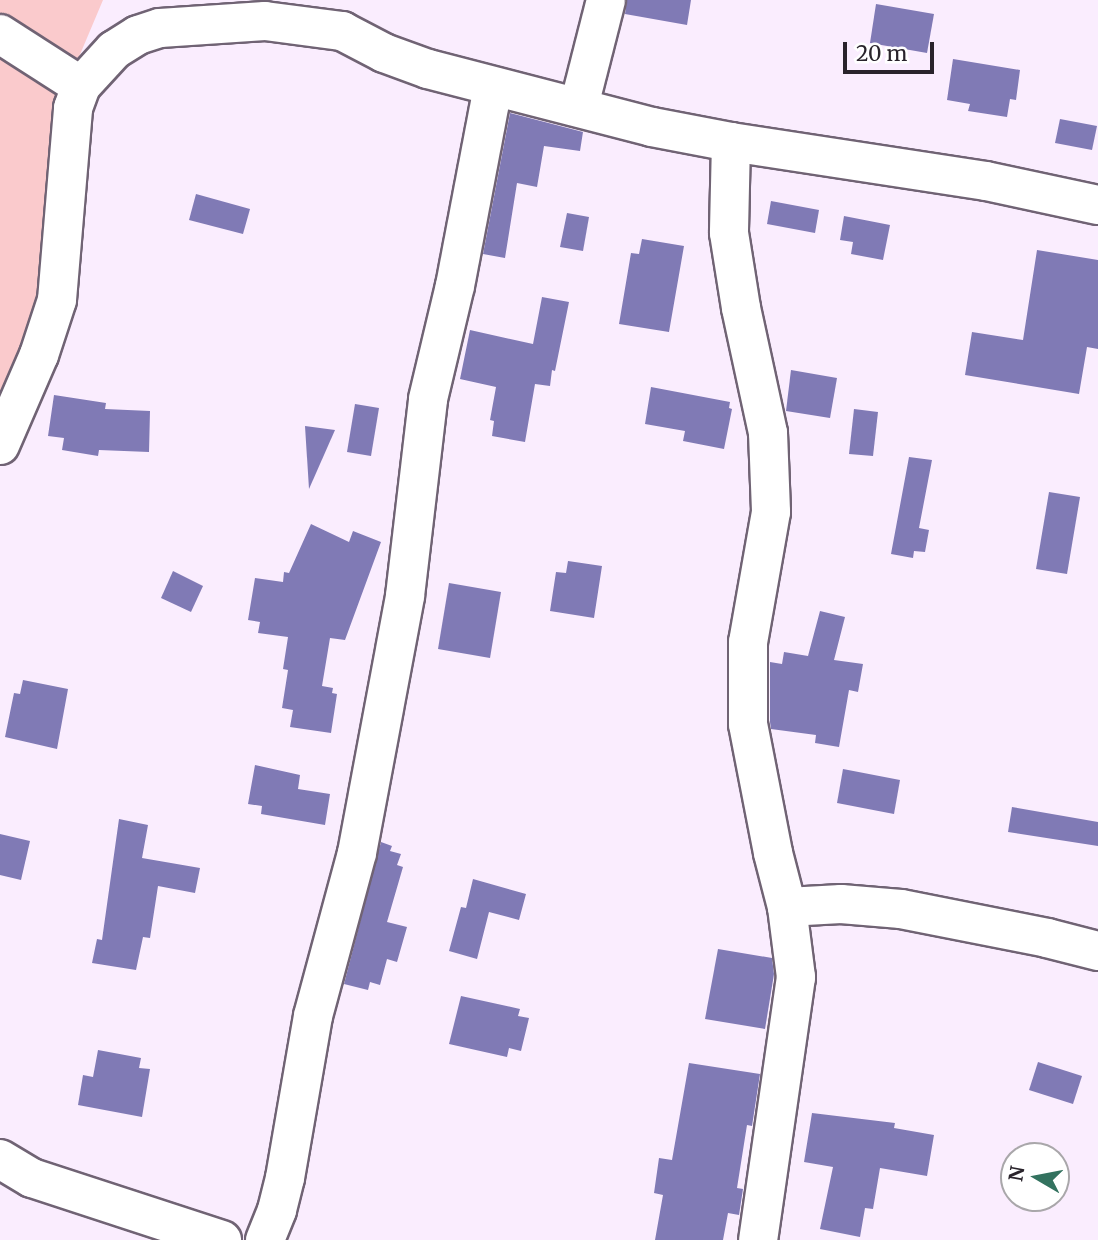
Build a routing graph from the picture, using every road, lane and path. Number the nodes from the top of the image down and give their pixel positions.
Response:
1 (606, 0) edge
2 (343, 16) edge
3 (0, 34) edge
4 (81, 86) junction
5 (493, 87) junction
6 (579, 106) junction
7 (731, 142) junction
8 (1098, 205) edge
9 (0, 445) edge
10 (787, 907) junction
11 (1098, 951) edge
12 (0, 1160) edge
13 (222, 1240) edge
14 (265, 1240) edge
15 (758, 1240) edge

1 - 6 street
2 - 4 street
2 - 5 street
3 - 4 street
4 - 9 street
5 - 6 street
5 - 14 street
6 - 7 street
7 - 8 street
7 - 10 street
10 - 11 street
10 - 15 street
12 - 13 street

